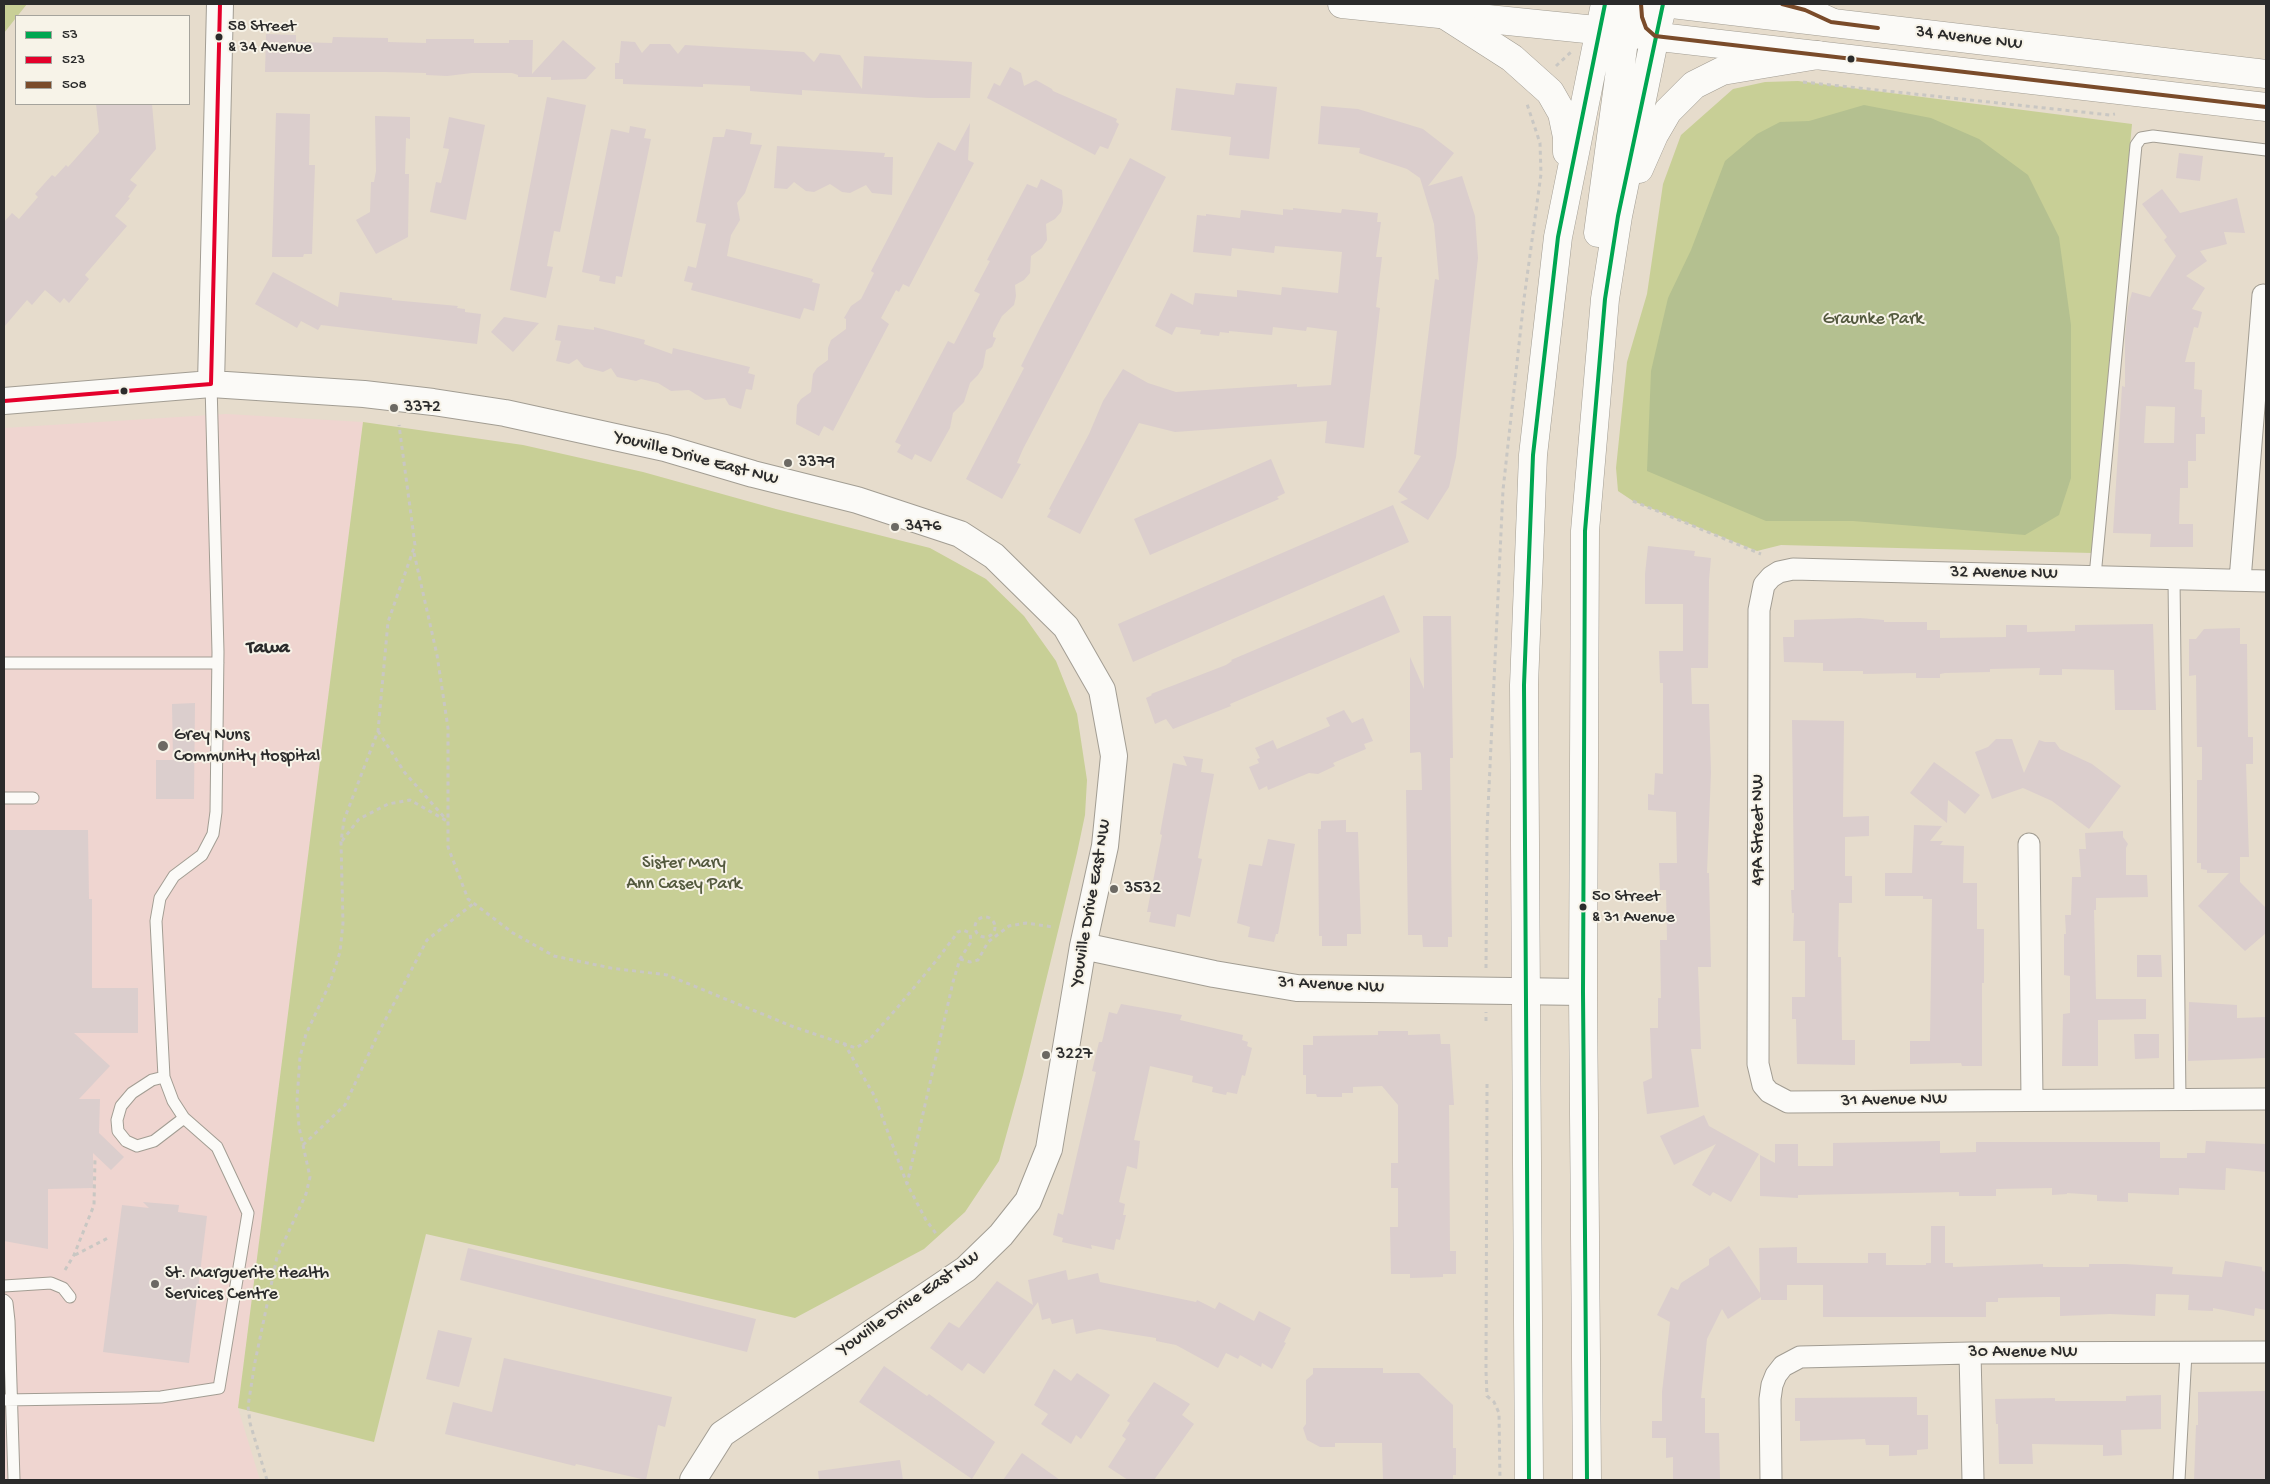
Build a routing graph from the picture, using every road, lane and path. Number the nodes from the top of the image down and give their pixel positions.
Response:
1 (220, 4) edge
2 (1342, 4) edge
3 (1605, 4) edge
4 (1611, 4) edge
5 (1641, 4) edge
6 (1663, 4) edge
7 (1672, 4) edge
8 (1782, 4) edge
9 (1445, 15) junction
10 (1831, 22) junction
11 (1598, 30) junction
12 (1625, 33) junction
13 (1655, 36) junction
14 (1818, 55) junction
15 (2266, 74) edge
16 (1798, 81) dead end
17 (2266, 107) edge
18 (2116, 114) dead end
19 (2266, 150) edge
20 (1566, 194) junction
21 (1618, 216) junction
22 (2262, 295) dead end
23 (210, 384) junction
24 (1596, 384) junction
25 (4, 401) edge
26 (399, 425) dead end
27 (1633, 501) dead end
28 (414, 553) junction
29 (1761, 554) dead end
30 (2095, 576) junction
31 (1771, 577) joint
32 (2174, 579) junction
33 (2240, 580) junction
34 (2266, 581) edge
35 (4, 663) edge
36 (218, 664) junction
37 (378, 731) junction
38 (4, 798) edge
39 (33, 798) dead end
40 (448, 821) junction
41 (341, 842) junction
42 (2029, 844) dead end
43 (474, 903) junction
44 (1053, 927) dead end
45 (994, 934) junction
46 (1083, 946) junction
47 (960, 959) junction
48 (1525, 992) junction
49 (1583, 992) junction
50 (844, 1043) junction
51 (164, 1077) junction
52 (1487, 1084) dead end
53 (1763, 1085) joint
54 (2032, 1099) junction
55 (2266, 1099) edge
56 (2180, 1100) junction
57 (184, 1118) junction
58 (302, 1145) junction
59 (95, 1160) dead end
60 (907, 1184) junction
61 (937, 1235) dead end
62 (108, 1238) dead end
63 (74, 1255) junction
64 (65, 1270) dead end
65 (4, 1286) edge
66 (70, 1298) dead end
67 (4, 1300) edge
68 (2266, 1352) edge
69 (2186, 1353) junction
70 (1970, 1354) junction
71 (8, 1400) edge
72 (1530, 1472) edge
73 (14, 1480) edge
74 (267, 1480) edge
75 (693, 1480) edge
76 (1500, 1480) edge
77 (1586, 1480) edge
78 (1771, 1480) edge
79 (1973, 1480) edge
80 (2179, 1480) edge

1 - 23 street
2 - 9 main road, 34 Avenue NW
3 - 11 main road
4 - 12 main road
5 - 13 main road
6 - 13 main road
7 - 10 main road, 34 Avenue NW
8 - 10 main road
9 - 11 main road, 34 Avenue NW
9 - 20 main road
10 - 15 main road, 34 Avenue NW
11 - 12 main road, 34 Avenue NW
11 - 20 main road
12 - 13 main road, 34 Avenue NW
12 - 24 main road
13 - 14 main road, 34 Avenue NW
13 - 21 main road
14 - 17 main road, 34 Avenue NW
14 - 21 main road
16 - 18 path
19 - 30 lane
20 - 48 main road
21 - 24 main road
22 - 33 street
23 - 25 street, Youville Drive East NW
23 - 36 lane
23 - 46 street, Youville Drive East NW
24 - 49 main road
26 - 28 path
27 - 29 path
28 - 37 path
28 - 40 path
30 - 31 street, 32 Avenue NW
30 - 32 street, 32 Avenue NW
31 - 53 street, 49A Street NW
32 - 33 street, 32 Avenue NW
32 - 56 lane
33 - 34 street, 32 Avenue NW
35 - 36 lane
36 - 51 lane
37 - 40 path
37 - 41 path
38 - 39 lane
40 - 41 path
40 - 43 path
41 - 58 path
42 - 54 street
43 - 50 path
43 - 58 path
44 - 45 path
45 - 45 path
45 - 47 path
46 - 48 street, 31 Avenue NW
46 - 75 street, Youville Drive East NW
47 - 50 path
47 - 60 path
48 - 49 street, 31 Avenue NW
48 - 72 main road
49 - 77 main road
50 - 60 path
51 - 57 lane
51 - 57 lane
52 - 76 path
53 - 54 street, 31 Avenue NW
54 - 56 street, 31 Avenue NW
55 - 56 street, 31 Avenue NW
57 - 71 lane
58 - 74 path
59 - 63 path
60 - 61 path
62 - 63 path
63 - 64 path
65 - 66 lane
67 - 71 lane
68 - 69 street, 30 Avenue NW
69 - 70 street, 30 Avenue NW
69 - 80 lane
70 - 78 street, 30 Avenue NW
70 - 79 street
71 - 73 lane

